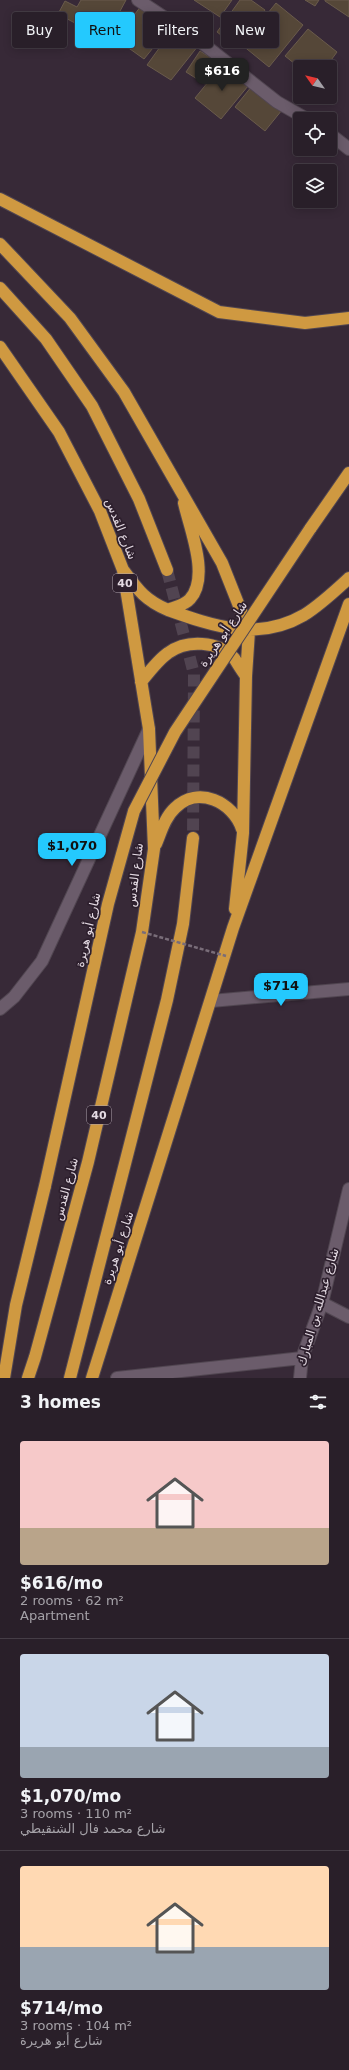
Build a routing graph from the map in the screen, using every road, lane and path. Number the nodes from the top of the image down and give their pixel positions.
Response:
1 (138, 0) edge
2 (295, 112) edge
3 (337, 140) edge
4 (349, 149) edge
5 (0, 199) edge
6 (0, 244) edge
7 (0, 288) edge
8 (349, 318) edge
9 (0, 347) edge
10 (349, 473) edge
11 (179, 486) junction
12 (123, 570) junction
13 (167, 570) tunnel mouth
14 (349, 578) edge
15 (349, 604) edge
16 (168, 610) junction
17 (249, 631) junction
18 (246, 676) junction
19 (141, 682) junction
20 (148, 729) junction
21 (243, 833) junction
22 (193, 838) tunnel mouth
23 (154, 849) junction
24 (233, 928) junction
25 (142, 932) junction
26 (226, 956) junction
27 (349, 990) edge
28 (211, 1001) junction
29 (0, 1009) edge
30 (349, 1189) edge
31 (322, 1303) junction
32 (349, 1317) edge
33 (302, 1358) junction
34 (4, 1378) edge
35 (28, 1378) edge
36 (70, 1378) edge
37 (92, 1378) edge
38 (117, 1378) edge
39 (300, 1378) edge

1 - 2 street
3 - 4 street
5 - 8 highway
6 - 11 highway
7 - 13 highway
9 - 12 highway, شارع القدس / 40
10 - 34 highway, شارع أبو هريرة, bridge
11 - 16 highway
11 - 17 highway
12 - 16 highway
12 - 19 highway, شارع القدس / 40
14 - 17 highway
15 - 24 highway, شارع أبو هريرة
16 - 17 highway
17 - 18 highway
18 - 19 highway
18 - 21 highway
19 - 20 highway, شارع القدس / 40
20 - 23 highway, شارع القدس / 40
20 - 29 street
21 - 23 highway
21 - 24 highway
22 - 36 highway
23 - 25 highway, شارع القدس / 40
24 - 26 highway, شارع أبو هريرة
25 - 26 path, bridge
25 - 35 highway, شارع القدس / 40
26 - 28 highway, شارع أبو هريرة
27 - 28 street
28 - 37 highway, شارع أبو هريرة
30 - 31 street, شارع عبدالله بن المبارك
31 - 32 street
31 - 33 street, شارع عبدالله بن المبارك
33 - 38 street
33 - 39 street, شارع عبدالله بن المبارك

